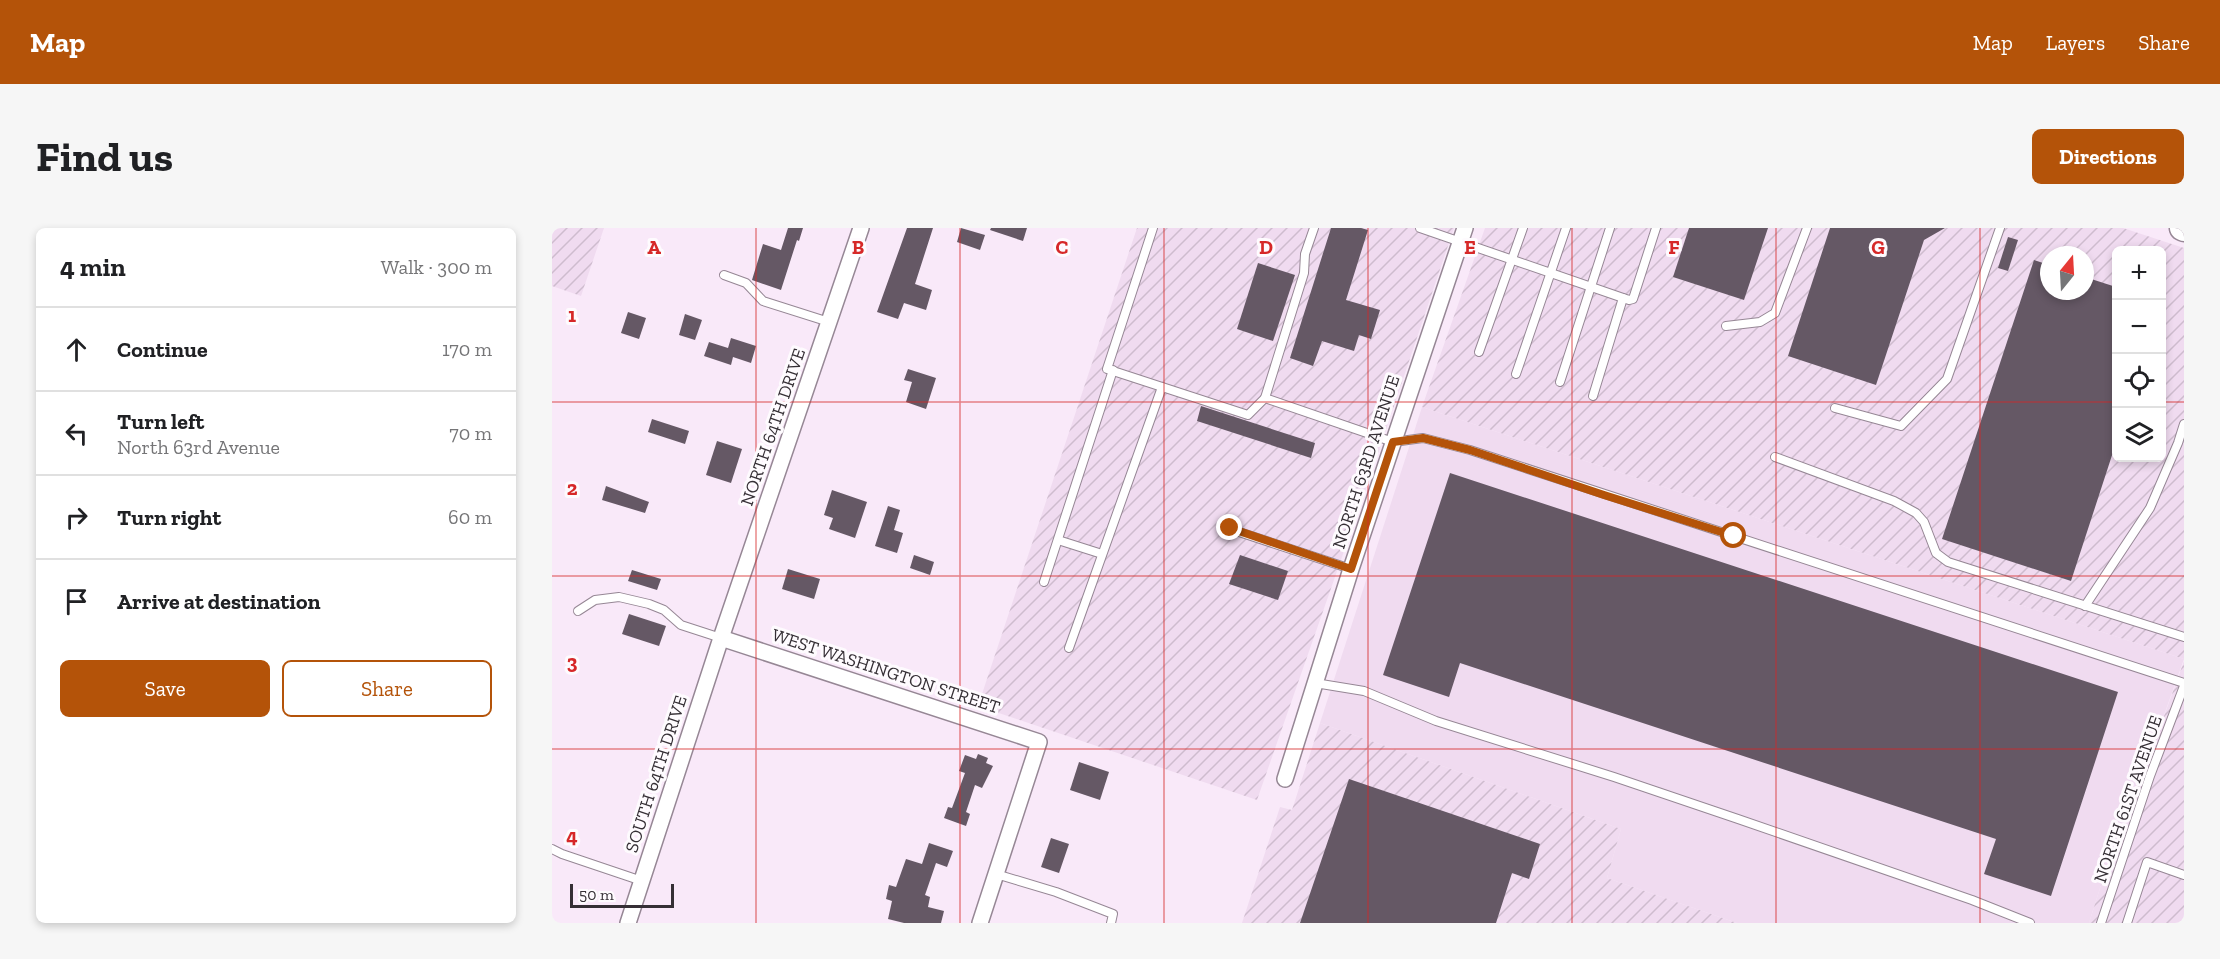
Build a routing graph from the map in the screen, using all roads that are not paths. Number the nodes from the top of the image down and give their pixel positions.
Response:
1 (861, 228) edge
2 (1153, 228) edge
3 (1314, 228) edge
4 (1420, 228) edge
5 (1522, 228) edge
6 (1566, 228) edge
7 (1610, 228) edge
8 (1656, 228) edge
9 (1807, 228) edge
10 (2000, 228) edge
11 (1462, 235) edge
12 (1512, 260) junction
13 (1551, 273) junction
14 (724, 275) dead end
15 (1591, 286) junction
16 (1623, 298) junction
17 (829, 322) junction
18 (1726, 326) dead end
19 (1479, 352) dead end
20 (1113, 370) junction
21 (1516, 374) dead end
22 (1560, 382) dead end
23 (1162, 387) junction
24 (1593, 396) dead end
25 (1265, 398) junction
26 (1835, 408) dead end
27 (2184, 424) edge
28 (1393, 442) junction
29 (1775, 458) dead end
30 (1230, 528) dead end
31 (1058, 540) junction
32 (1102, 554) junction
33 (1351, 569) junction
34 (1044, 582) dead end
35 (2085, 606) junction
36 (578, 611) dead end
37 (2184, 637) edge
38 (721, 638) junction
39 (1069, 648) dead end
40 (1316, 683) junction
41 (2184, 684) edge
42 (1285, 779) dead end
43 (552, 849) edge
44 (996, 873) junction
45 (2184, 875) edge
46 (642, 881) junction
47 (628, 923) edge
48 (980, 923) edge
49 (1111, 923) edge
50 (2030, 923) edge
51 (2101, 923) edge
52 (2127, 923) edge

1 - 17 street, NORTH 64TH DRIVE
2 - 20 lane
3 - 25 lane
4 - 11 lane
5 - 12 lane
6 - 13 lane
7 - 15 lane
8 - 16 lane
9 - 18 lane
10 - 26 lane
11 - 12 lane
11 - 28 street, NORTH 63RD AVENUE
12 - 13 lane
12 - 19 lane
13 - 15 lane
13 - 21 lane
14 - 17 lane
15 - 16 lane
15 - 22 lane
16 - 24 lane
17 - 38 street, NORTH 64TH DRIVE
20 - 23 lane
20 - 31 lane
23 - 25 lane
23 - 32 lane
25 - 28 lane
27 - 35 lane
28 - 33 street, NORTH 63RD AVENUE
28 - 41 lane
29 - 35 lane
30 - 33 lane
31 - 32 lane
31 - 34 lane
32 - 39 lane
33 - 40 street, NORTH 63RD AVENUE
35 - 37 lane
36 - 38 lane
38 - 44 street, WEST WASHINGTON STREET
38 - 46 street, SOUTH 64TH DRIVE
40 - 42 street, NORTH 63RD AVENUE
40 - 50 lane
41 - 51 lane, NORTH 61ST AVENUE
43 - 46 lane
44 - 48 street
44 - 49 lane
45 - 52 lane
46 - 47 street, SOUTH 64TH DRIVE

